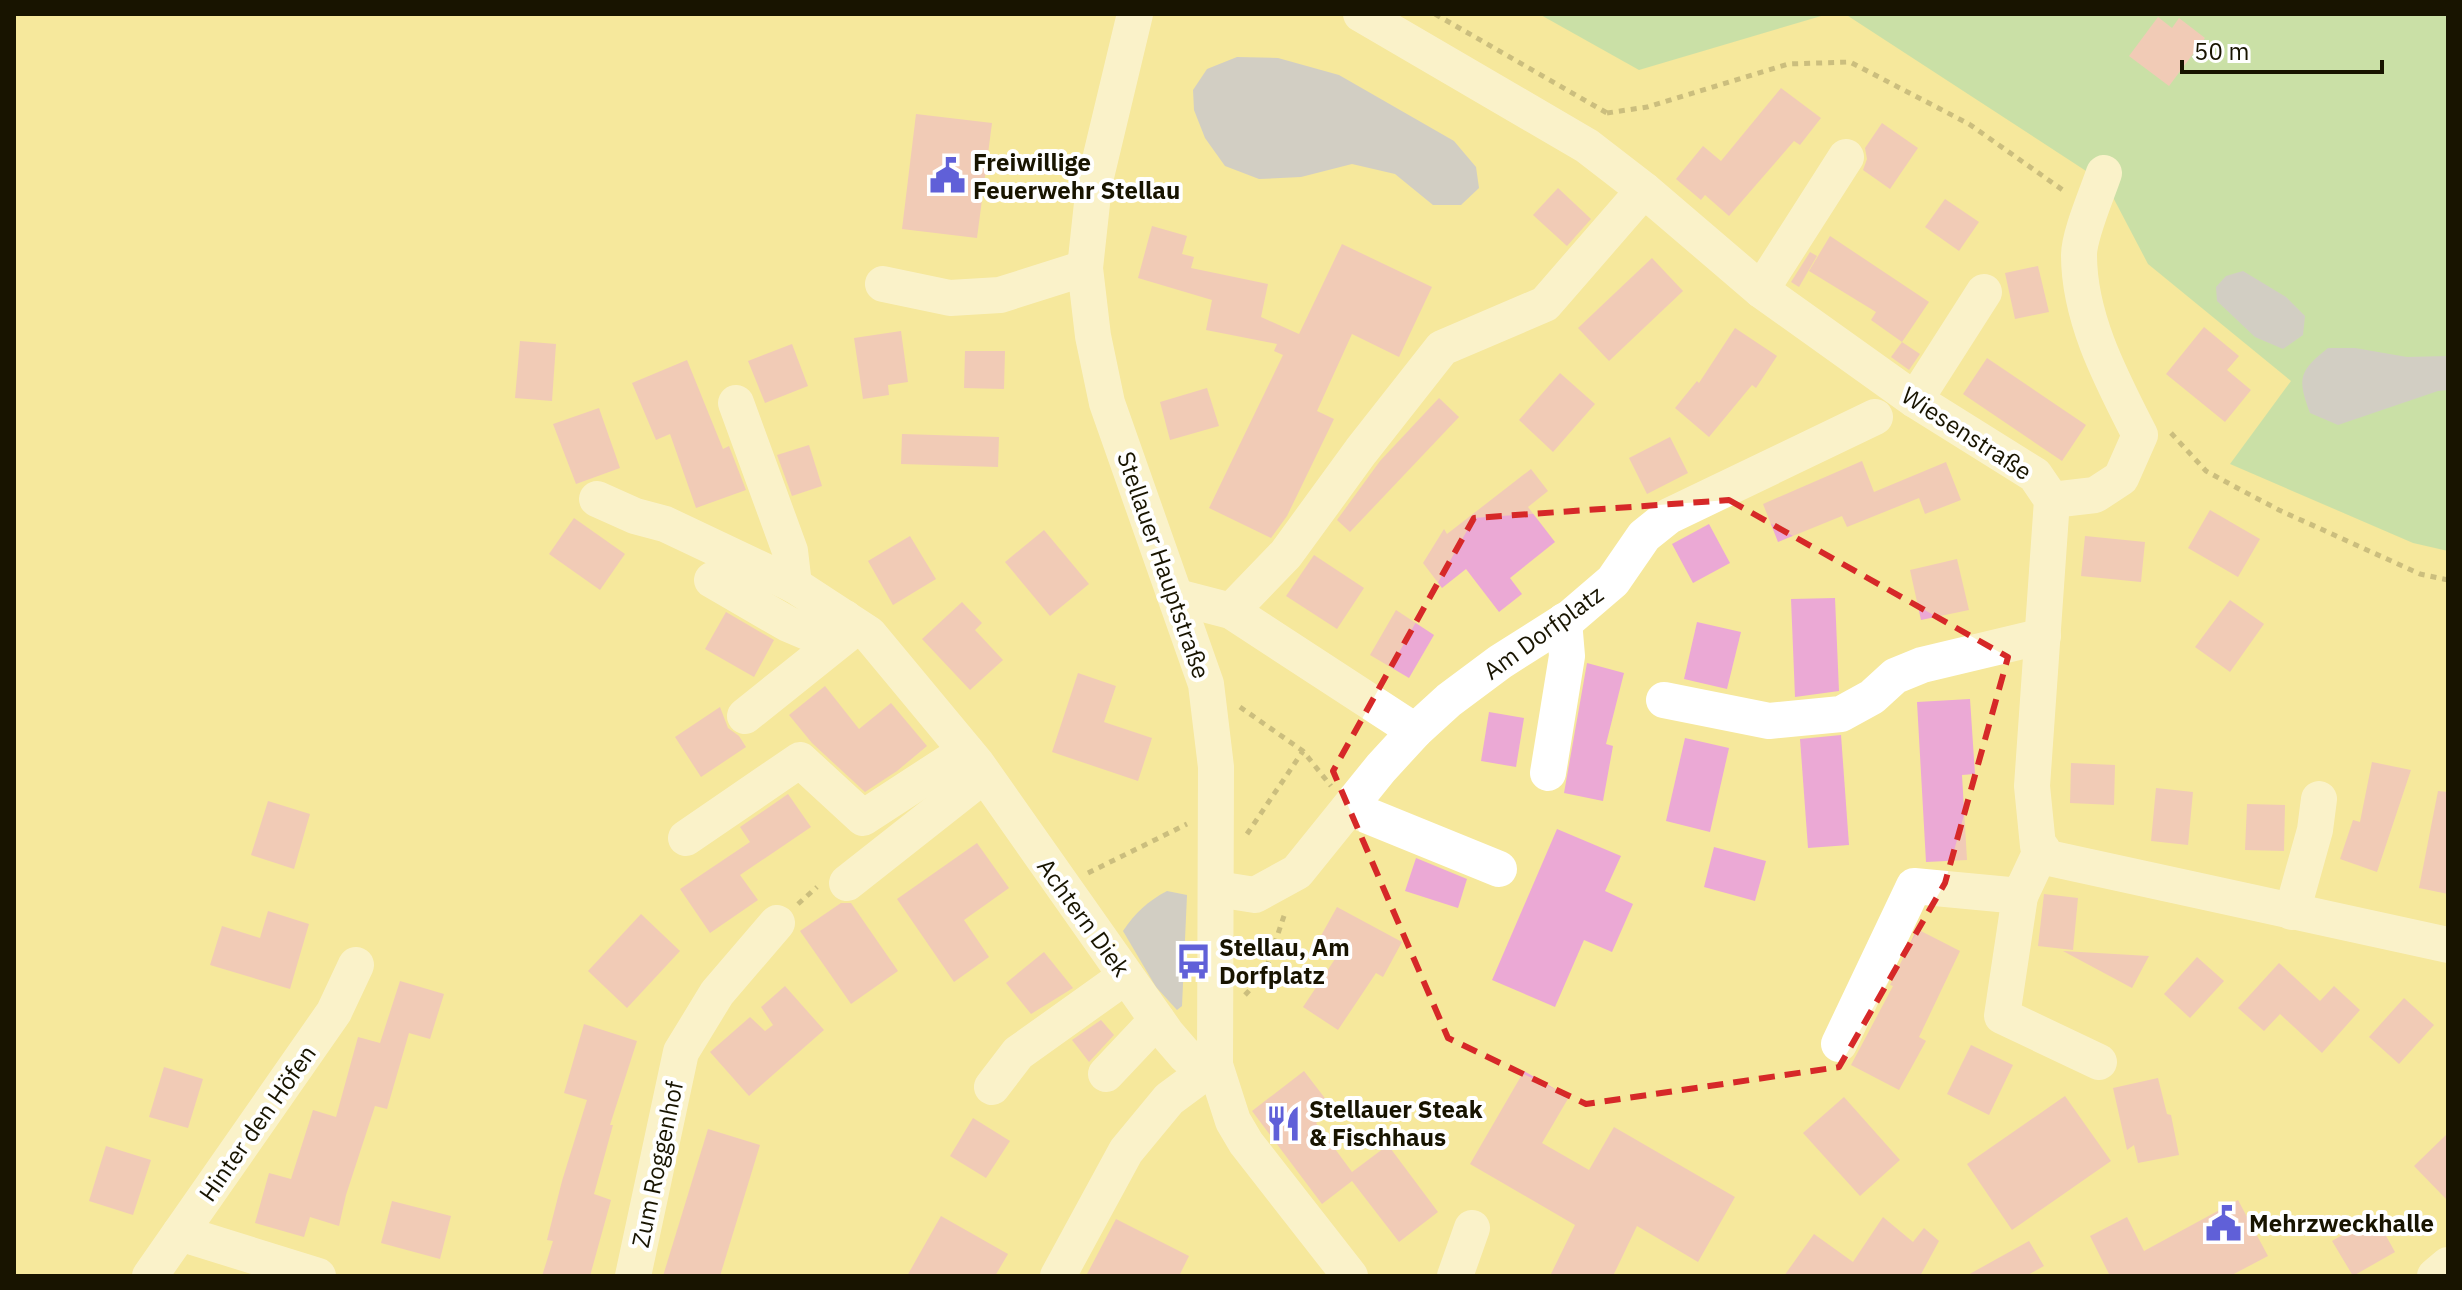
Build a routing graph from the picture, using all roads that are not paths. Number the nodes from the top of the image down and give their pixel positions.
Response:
1 (1135, 14) edge
2 (1361, 14) edge
3 (1846, 157) dead end
4 (2104, 173) dead end
5 (1644, 190) junction
6 (1085, 268) junction
7 (883, 284) dead end
8 (1761, 290) junction
9 (1984, 292) dead end
10 (1915, 400) junction
11 (736, 403) dead end
12 (1875, 417) dead end
13 (597, 499) dead end
14 (2052, 500) junction
15 (712, 580) dead end
16 (794, 585) junction
17 (1177, 597) junction
18 (1231, 611) junction
19 (1564, 621) junction
20 (851, 622) junction
21 (2043, 636) junction
22 (1664, 700) dead end
23 (745, 716) dead end
24 (1415, 731) junction
25 (975, 763) junction
26 (1548, 773) dead end
27 (2319, 799) dead end
28 (1349, 808) junction
29 (686, 838) dead end
30 (2042, 849) junction
31 (1499, 869) dead end
32 (847, 883) dead end
33 (1217, 889) junction
34 (2020, 896) junction
35 (2292, 912) junction
36 (777, 923) dead end
37 (2448, 945) edge
38 (356, 965) dead end
39 (1126, 976) junction
40 (1157, 1020) junction
41 (1839, 1044) dead end
42 (2099, 1062) dead end
43 (1215, 1065) junction
44 (1106, 1074) dead end
45 (992, 1087) dead end
46 (1472, 1228) dead end
47 (180, 1233) junction
48 (2448, 1265) edge
49 (150, 1276) edge
50 (318, 1276) edge
51 (633, 1276) edge
52 (1058, 1276) edge
53 (1350, 1276) edge
54 (1455, 1276) edge
55 (2435, 1276) edge

1 - 6 street, Stellauer Hauptstraße
2 - 5 street, Wiesenstraße
3 - 8 street
4 - 14 street
5 - 8 street, Wiesenstraße
5 - 18 street
6 - 7 street
6 - 17 street, Stellauer Hauptstraße
8 - 10 street, Wiesenstraße
9 - 10 street
10 - 14 street, Wiesenstraße
11 - 16 street
12 - 19 street, Am Dorfplatz
13 - 16 street, Achtern Diek
14 - 21 street, Wiesenstraße
15 - 20 street
16 - 20 street, Achtern Diek
17 - 18 street
17 - 33 street, Stellauer Hauptstraße
18 - 24 street
19 - 24 street, Am Dorfplatz
19 - 26 street
20 - 23 street
20 - 25 street, Achtern Diek
21 - 22 street
21 - 30 street, Wiesenstraße
24 - 28 street, Am Dorfplatz
25 - 29 street
25 - 32 street
25 - 39 street, Achtern Diek
27 - 35 street
28 - 31 street
28 - 33 street, Am Dorfplatz
30 - 34 street
30 - 35 street
33 - 43 street, Stellauer Hauptstraße
34 - 41 street
34 - 42 street
35 - 37 street
36 - 51 street, Zum Roggenhof
38 - 47 street, Hinter den Höfen
39 - 40 street, Achtern Diek
39 - 45 street
40 - 43 street, Achtern Diek
40 - 44 street
43 - 52 street
43 - 53 street, Stellauer Hauptstraße
46 - 54 street
47 - 49 street, Hinter den Höfen
47 - 50 street
48 - 55 street

